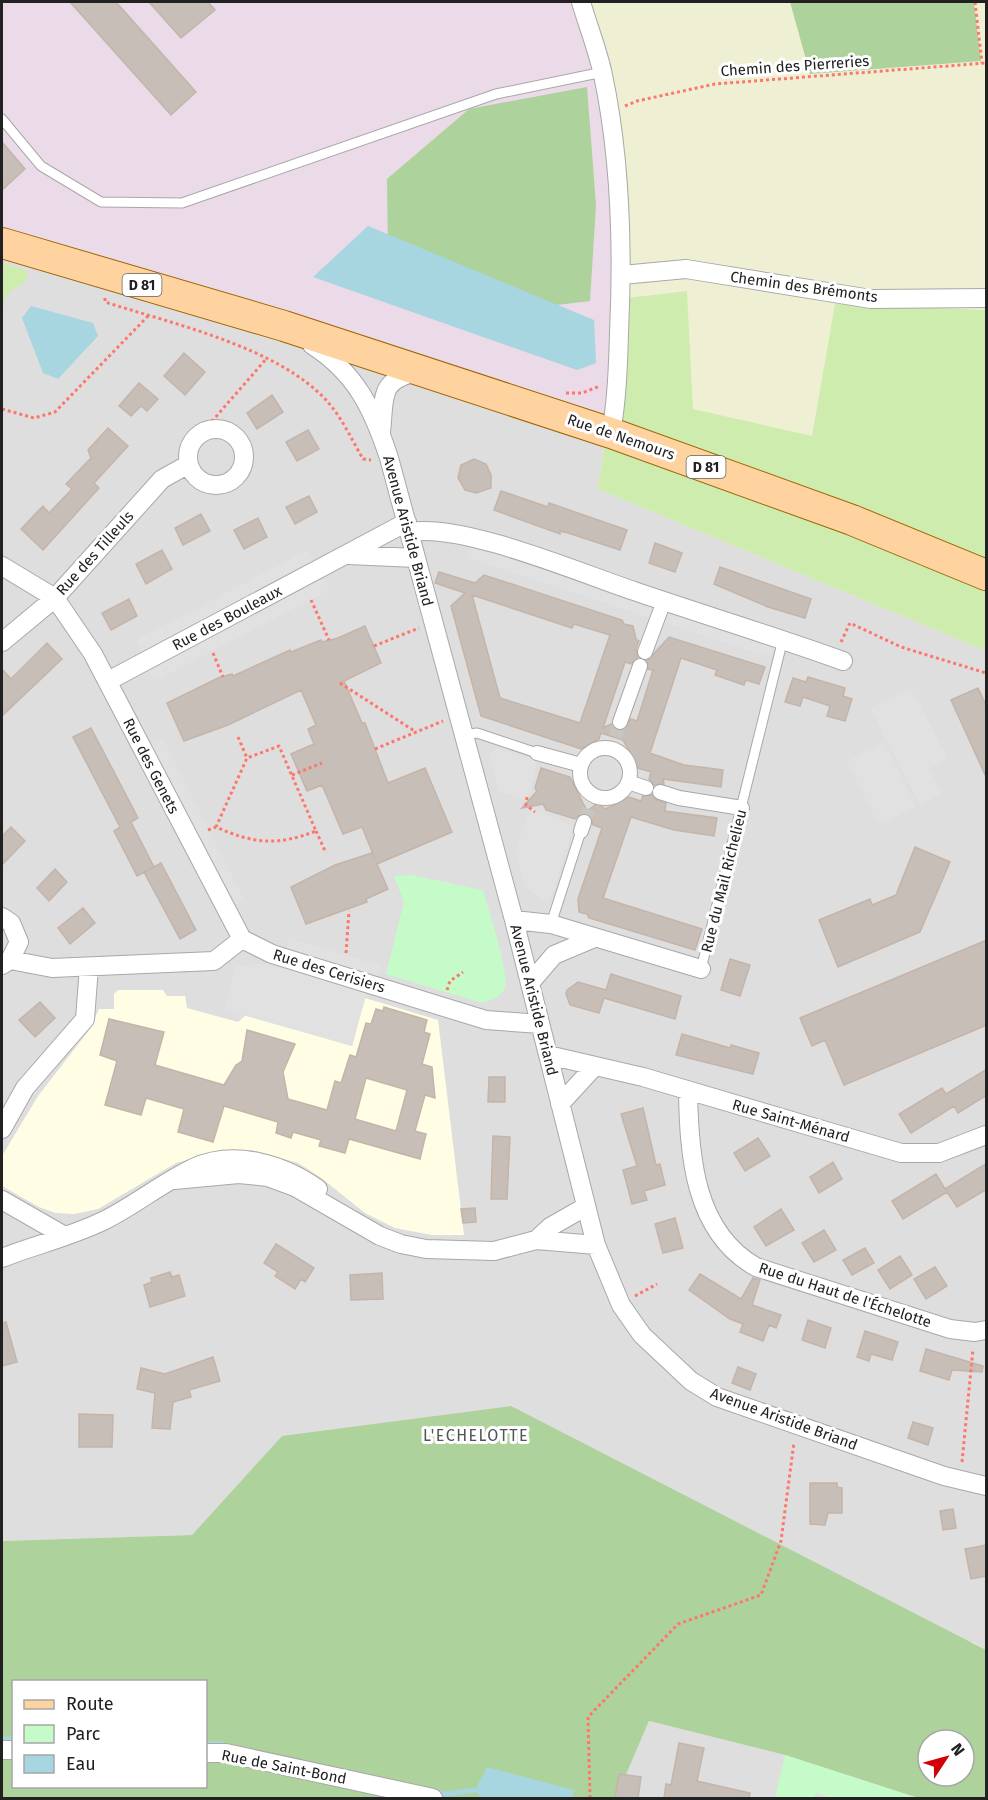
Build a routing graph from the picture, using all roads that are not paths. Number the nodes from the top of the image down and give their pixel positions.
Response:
1 (581, 2) edge
2 (603, 72) junction
3 (2, 119) edge
4 (2, 243) edge
5 (622, 275) junction
6 (987, 298) edge
7 (359, 366) junction
8 (420, 371) junction
9 (386, 389) junction
10 (381, 432) junction
11 (611, 433) junction
12 (189, 464) junction
13 (408, 527) junction
14 (346, 555) junction
15 (416, 558) junction
16 (2, 566) edge
17 (987, 575) edge
18 (55, 598) junction
19 (664, 601) junction
20 (783, 639) junction
21 (2, 642) edge
22 (645, 652) dead end
23 (839, 659) road end
24 (640, 666) dead end
25 (108, 681) junction
26 (620, 722) tunnel mouth
27 (463, 735) junction
28 (537, 753) joint
29 (581, 765) junction
30 (628, 782) junction
31 (646, 788) dead end
32 (660, 792) dead end
33 (742, 808) junction
34 (583, 827) tunnel mouth
35 (2, 916) edge
36 (514, 920) junction
37 (551, 924) junction
38 (242, 939) junction
39 (592, 939) junction
40 (6, 963) edge
41 (89, 967) junction
42 (701, 969) joint
43 (530, 983) junction
44 (540, 1024) junction
45 (548, 1055) junction
46 (595, 1066) junction
47 (688, 1091) junction
48 (560, 1104) junction
49 (2, 1130) edge
50 (987, 1135) edge
51 (2, 1200) edge
52 (585, 1207) junction
53 (63, 1235) junction
54 (536, 1240) junction
55 (596, 1245) junction
56 (2, 1257) edge
57 (981, 1331) edge
58 (987, 1486) edge
59 (207, 1753) edge
60 (433, 1798) edge

1 - 2 street
2 - 3 lane
2 - 5 street
4 - 7 main road, Rue de Nemours / D 81
5 - 6 street, Chemin des Brémonts
5 - 11 street
7 - 8 main road, Rue de Nemours / D 81
7 - 9 street
7 - 10 street, Avenue Aristide Briand
8 - 9 street
8 - 11 main road, Rue de Nemours / D 81
9 - 10 street
10 - 13 street, Avenue Aristide Briand
11 - 17 main road, Rue de Nemours / D 81
12 - 12 street
12 - 18 street, Rue des Tilleuls
13 - 14 street, Rue des Bouleaux
13 - 15 street, Avenue Aristide Briand
13 - 19 street
14 - 15 street
14 - 25 street, Rue des Bouleaux
15 - 27 street, Avenue Aristide Briand
16 - 18 street
18 - 21 street, Rue des Tilleuls
18 - 25 street, Rue des Genets
19 - 20 street
19 - 22 street
20 - 23 street
20 - 33 lane, Rue du Mail Richelieu
24 - 26 street
25 - 38 street, Rue des Genets
27 - 28 lane
27 - 36 street, Avenue Aristide Briand
28 - 29 street
29 - 30 street
29 - 30 street
30 - 31 street
32 - 33 street
33 - 42 lane, Rue du Mail Richelieu
34 - 37 lane
35 - 40 street
36 - 37 street, Rue du Mail Richelieu
36 - 43 street, Avenue Aristide Briand
37 - 39 street, Rue du Mail Richelieu
38 - 41 street
38 - 44 street, Rue des Cerisiers
39 - 42 street, Rue du Mail Richelieu
39 - 43 street
40 - 41 street
41 - 49 street
43 - 44 street, Avenue Aristide Briand
44 - 45 street, Avenue Aristide Briand
45 - 46 street, Rue Saint-Ménard
45 - 48 street, Avenue Aristide Briand
46 - 47 street, Rue Saint-Ménard
46 - 48 street
47 - 50 street, Rue Saint-Ménard
47 - 57 street, Rue du Haut de l'Échelotte
48 - 52 street, Avenue Aristide Briand
51 - 53 street
52 - 54 street
52 - 55 street, Avenue Aristide Briand
53 - 54 street
53 - 56 street
54 - 55 street
55 - 58 street, Avenue Aristide Briand
59 - 60 street, Rue de Saint-Bond

